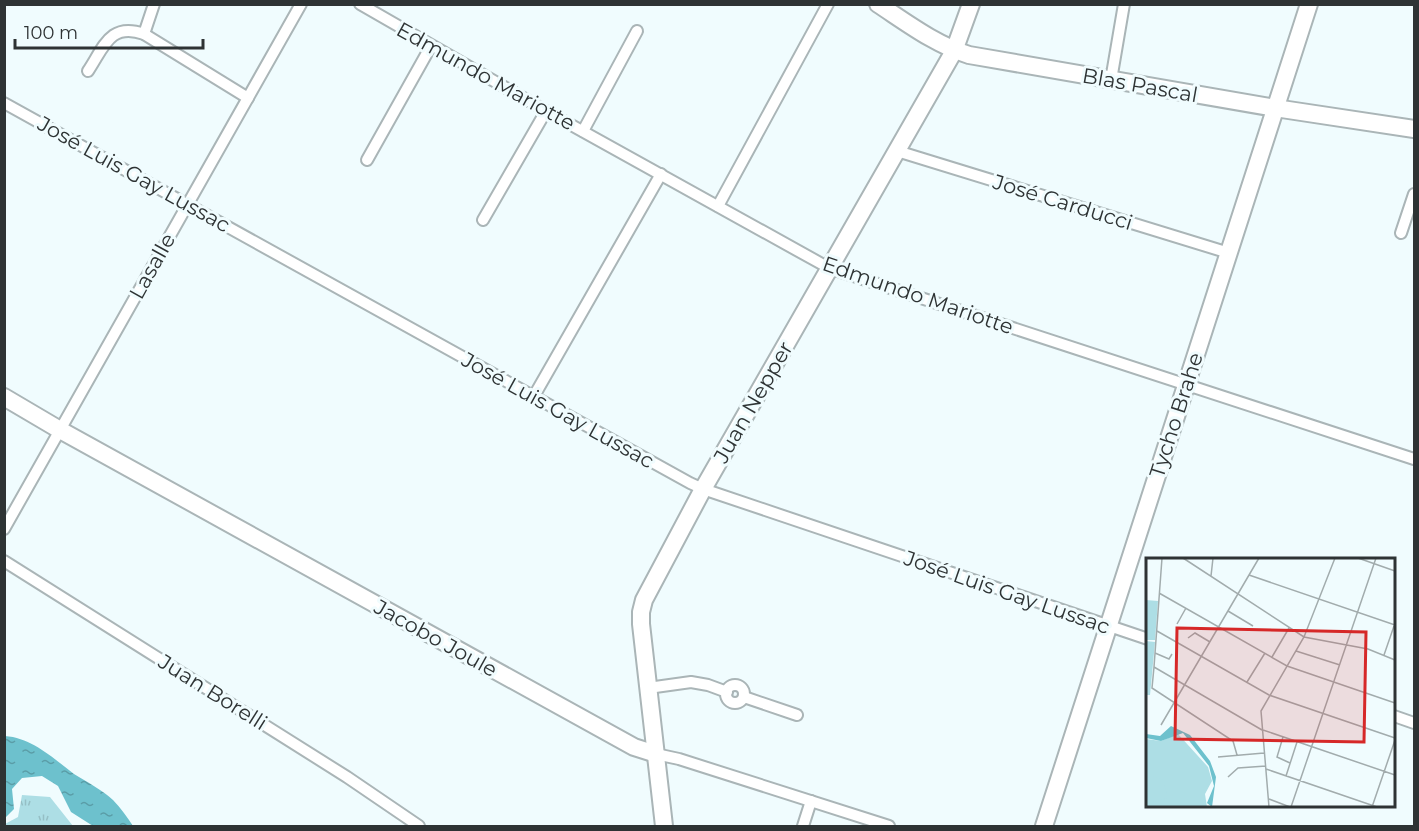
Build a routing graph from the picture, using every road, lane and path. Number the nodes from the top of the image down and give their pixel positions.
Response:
1 (153, 4) edge
2 (301, 4) edge
3 (360, 4) edge
4 (828, 4) edge
5 (878, 4) edge
6 (971, 4) edge
7 (1124, 4) edge
8 (1309, 4) edge
9 (637, 31) dead end
10 (144, 34) junction
11 (431, 46) junction
12 (954, 51) junction
13 (88, 72) dead end
14 (1111, 80) junction
15 (249, 98) junction
16 (4, 103) edge
17 (1275, 108) junction
18 (546, 111) junction
19 (1414, 129) edge
20 (583, 131) junction
21 (897, 150) junction
22 (367, 160) dead end
23 (661, 174) junction
24 (1414, 194) edge
25 (187, 204) junction
26 (718, 206) junction
27 (483, 220) dead end
28 (1401, 233) dead end
29 (1229, 253) junction
30 (830, 268) junction
31 (1185, 385) junction
32 (534, 396) junction
33 (4, 398) edge
34 (60, 430) junction
35 (1414, 459) edge
36 (703, 489) junction
37 (4, 529) edge
38 (4, 561) edge
39 (1108, 626) junction
40 (1146, 638) edge
41 (648, 688) junction
42 (797, 715) dead end
43 (1395, 716) edge
44 (1414, 723) edge
45 (656, 754) junction
46 (811, 801) junction
47 (419, 826) edge
48 (663, 826) edge
49 (803, 826) edge
50 (889, 826) edge
51 (1044, 826) edge

1 - 10 street
2 - 15 street, Lasalle
3 - 11 street, Edmundo Mariotte
4 - 26 street
5 - 12 main road, Blas Pascal
6 - 12 main road, Juan Nepper
7 - 14 street
8 - 17 main road, Tycho Brahe
9 - 20 street
10 - 13 street
10 - 15 street
11 - 18 street, Edmundo Mariotte
11 - 22 street
12 - 14 main road, Blas Pascal
12 - 21 main road, Juan Nepper
14 - 17 main road, Blas Pascal
15 - 25 street, Lasalle
16 - 25 street, José Luis Gay Lussac
17 - 19 main road, Blas Pascal
17 - 29 main road, Tycho Brahe
18 - 20 street, Edmundo Mariotte
18 - 27 street
20 - 23 street, Edmundo Mariotte
21 - 29 street, José Carducci
21 - 30 main road, Juan Nepper
23 - 26 street, Edmundo Mariotte
23 - 32 street
24 - 28 street
25 - 32 street, José Luis Gay Lussac
25 - 34 street, Lasalle
26 - 30 street, Edmundo Mariotte
29 - 31 main road, Tycho Brahe
30 - 31 street, Edmundo Mariotte
30 - 36 main road, Juan Nepper
31 - 35 street, Edmundo Mariotte
31 - 39 main road, Tycho Brahe
32 - 36 street, José Luis Gay Lussac
33 - 34 main road, Jacobo Joule
34 - 37 street, Lasalle
34 - 45 main road, Jacobo Joule
36 - 39 street, José Luis Gay Lussac
36 - 41 main road, Juan Nepper
38 - 47 street, Juan Borelli
39 - 40 street, José Luis Gay Lussac
39 - 51 main road, Tycho Brahe
41 - 42 street
41 - 45 main road, Juan Nepper
43 - 44 street
45 - 46 street, Jacobo Joule
45 - 48 main road, Juan Nepper
46 - 49 street
46 - 50 street, Jacobo Joule

